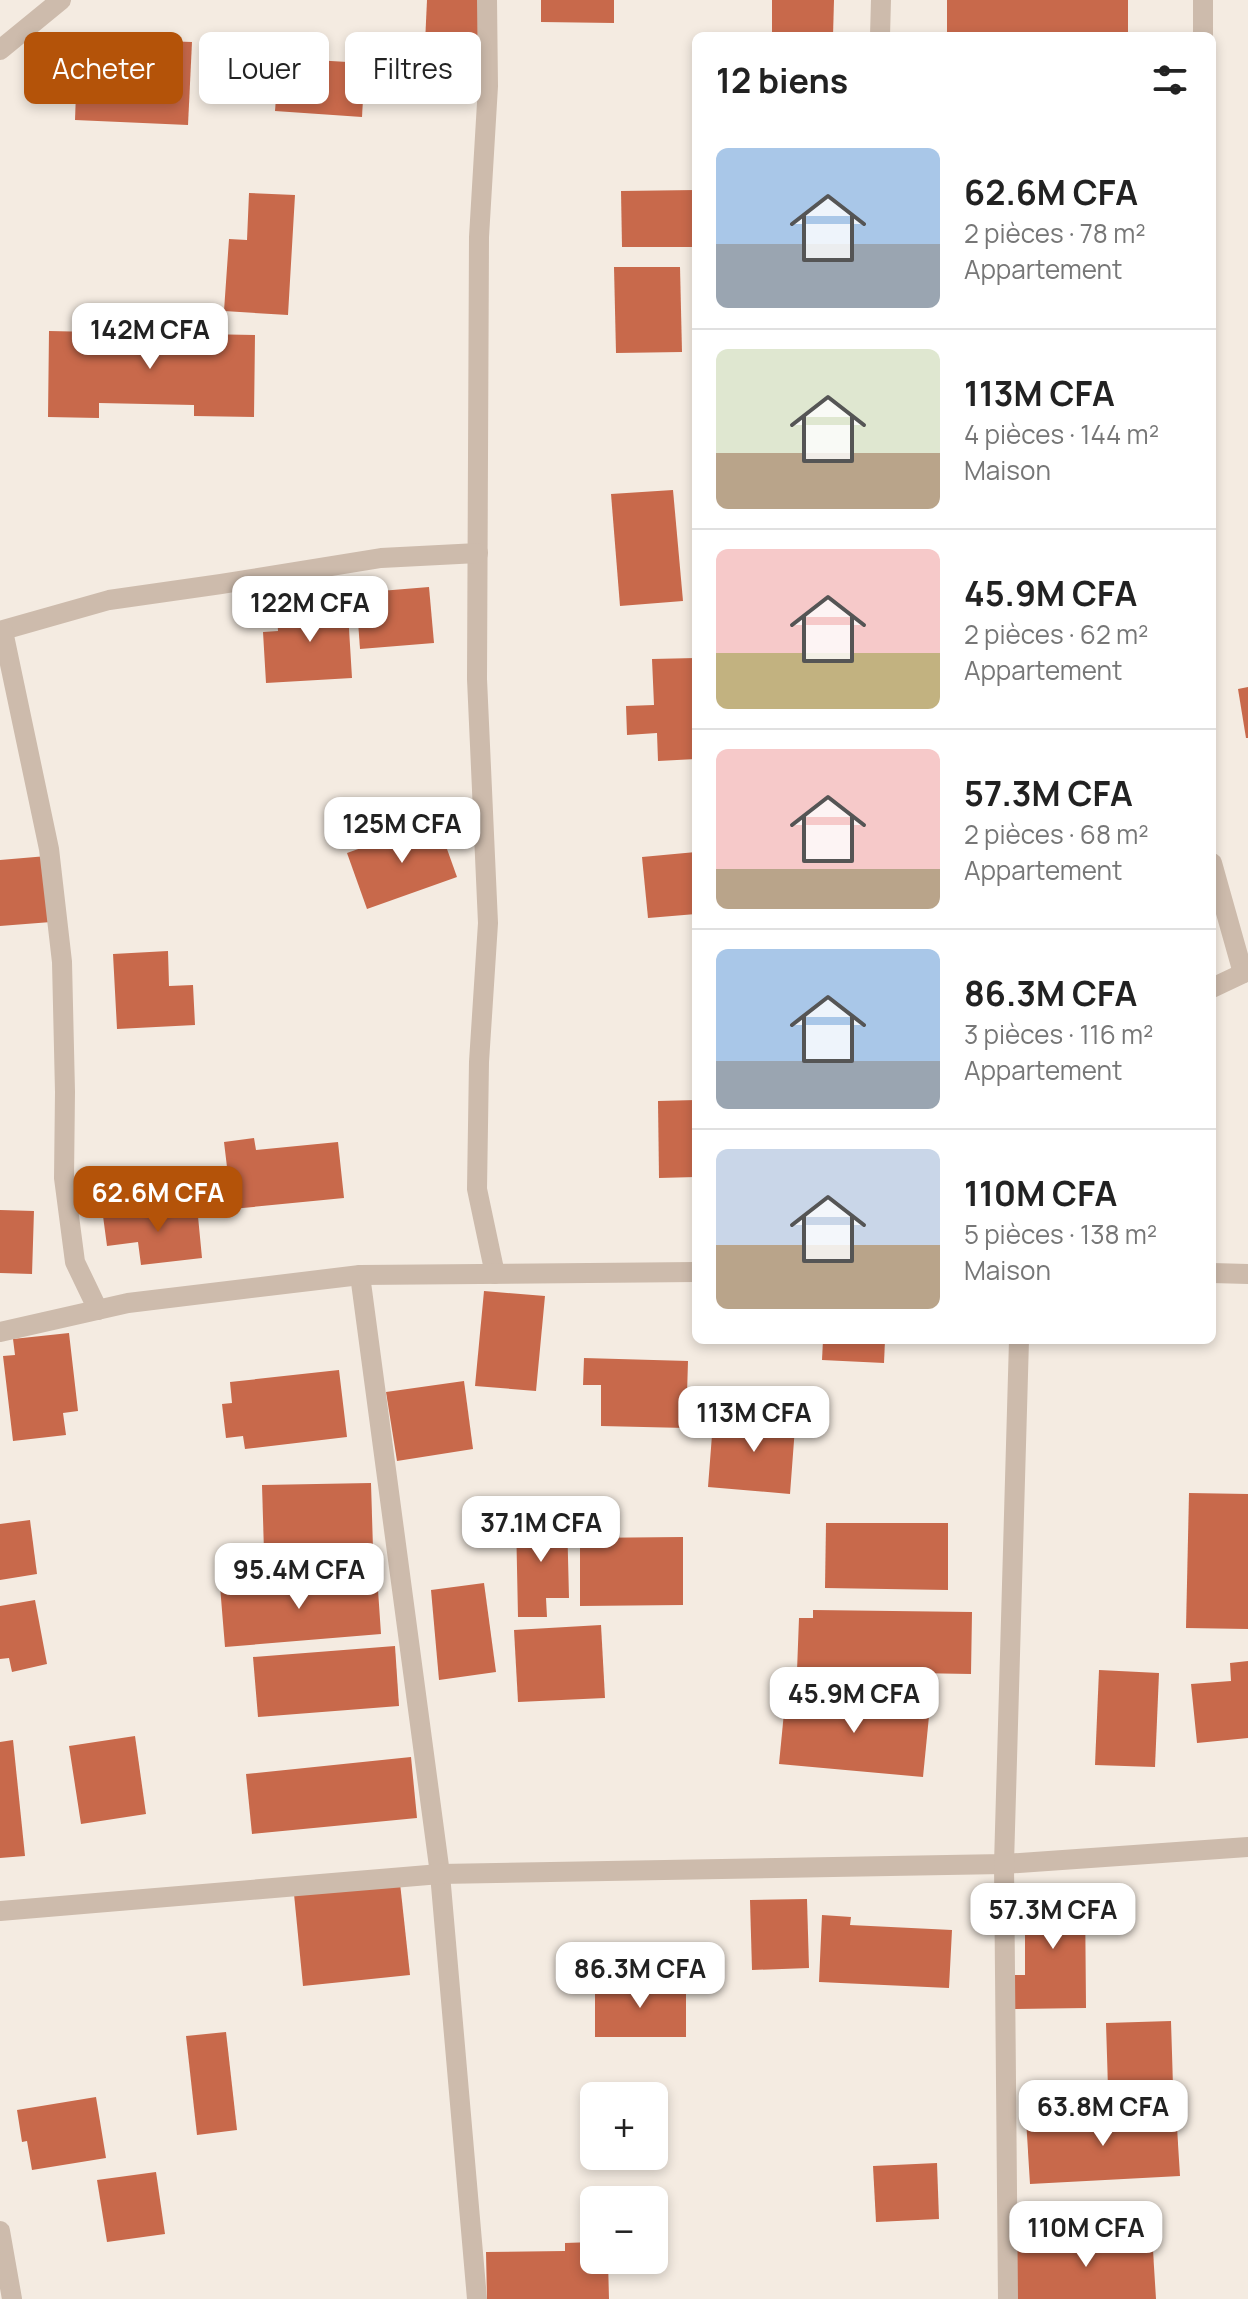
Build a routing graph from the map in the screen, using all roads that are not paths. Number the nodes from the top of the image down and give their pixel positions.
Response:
1 (61, 0) edge
2 (487, 0) edge
3 (881, 0) edge
4 (1203, 0) edge
5 (880, 32) edge
6 (1203, 32) edge
7 (0, 50) edge
8 (478, 553) junction
9 (2, 631) edge
10 (1216, 876) edge
11 (1246, 972) edge
12 (1216, 986) edge
13 (692, 1272) edge
14 (1216, 1273) edge
15 (495, 1274) junction
16 (1248, 1274) edge
17 (360, 1275) junction
18 (98, 1310) junction
19 (0, 1332) edge
20 (1019, 1344) edge
21 (1248, 1847) edge
22 (1004, 1864) junction
23 (440, 1874) junction
24 (0, 1911) edge
25 (0, 2231) edge
26 (12, 2299) edge
27 (477, 2299) edge
28 (1008, 2299) edge

1 - 7 street
2 - 8 street
3 - 5 street
4 - 6 street
8 - 9 street
8 - 15 street
9 - 18 street
10 - 11 street
11 - 12 street
13 - 15 street
14 - 16 street
15 - 17 street
17 - 18 street
17 - 23 street
18 - 19 street
20 - 22 street
21 - 22 street
22 - 23 street
22 - 28 street
23 - 24 street
23 - 27 street
25 - 26 street

